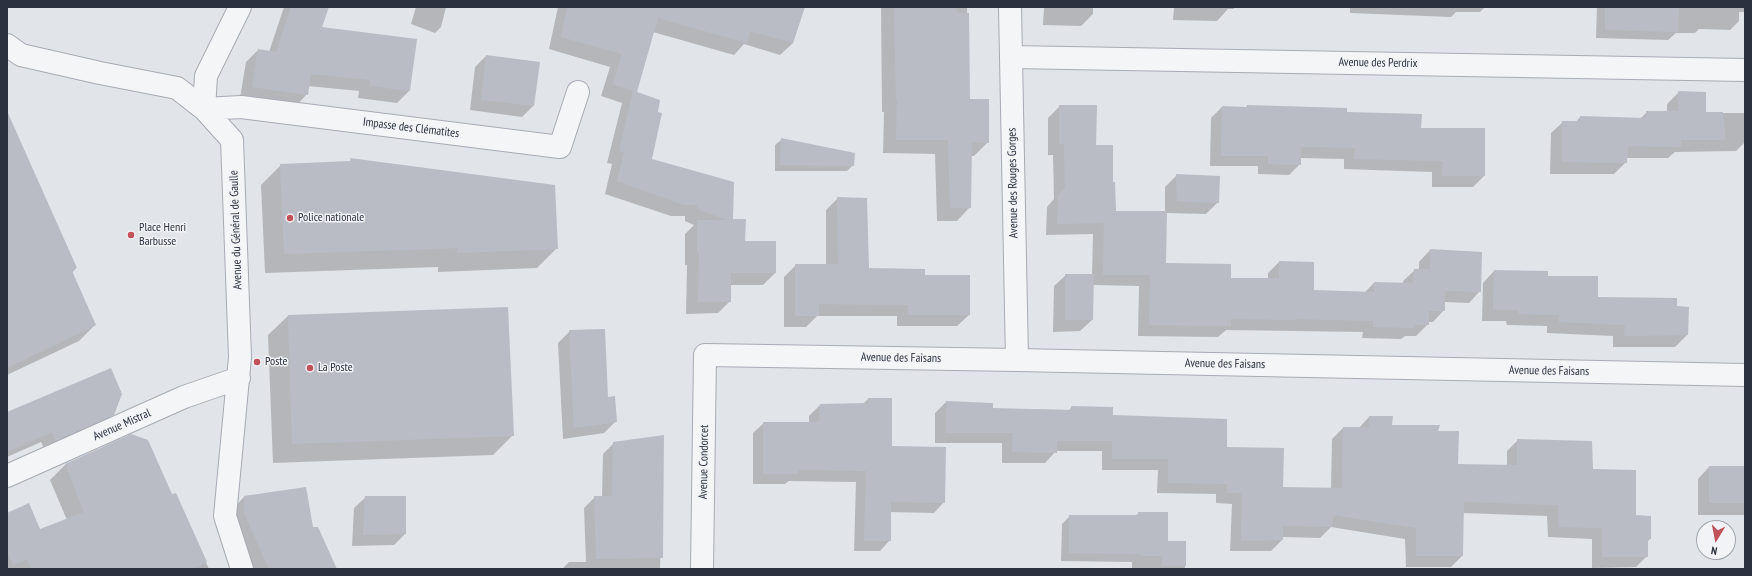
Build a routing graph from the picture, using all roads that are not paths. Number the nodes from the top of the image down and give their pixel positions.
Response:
1 (240, 7) edge
2 (1010, 7) edge
3 (7, 45) edge
4 (1011, 57) junction
5 (1745, 70) edge
6 (578, 92) dead end
7 (204, 109) junction
8 (705, 355) joint
9 (1017, 360) junction
10 (1745, 375) edge
11 (239, 378) junction
12 (7, 476) edge
13 (242, 569) edge
14 (702, 569) edge

1 - 7 street
2 - 4 street, Avenue des Rouges Gorges
3 - 7 street, Avenue du Général de Gaulle
4 - 5 street, Avenue des Perdrix
4 - 9 street, Avenue des Rouges Gorges
6 - 7 street, Impasse des Clématites
7 - 11 street, Avenue du Général de Gaulle
8 - 9 street, Avenue des Faisans
8 - 14 street, Avenue Condorcet
9 - 10 street, Avenue des Faisans
11 - 12 street, Avenue Mistral
11 - 13 street, Avenue du Général de Gaulle

